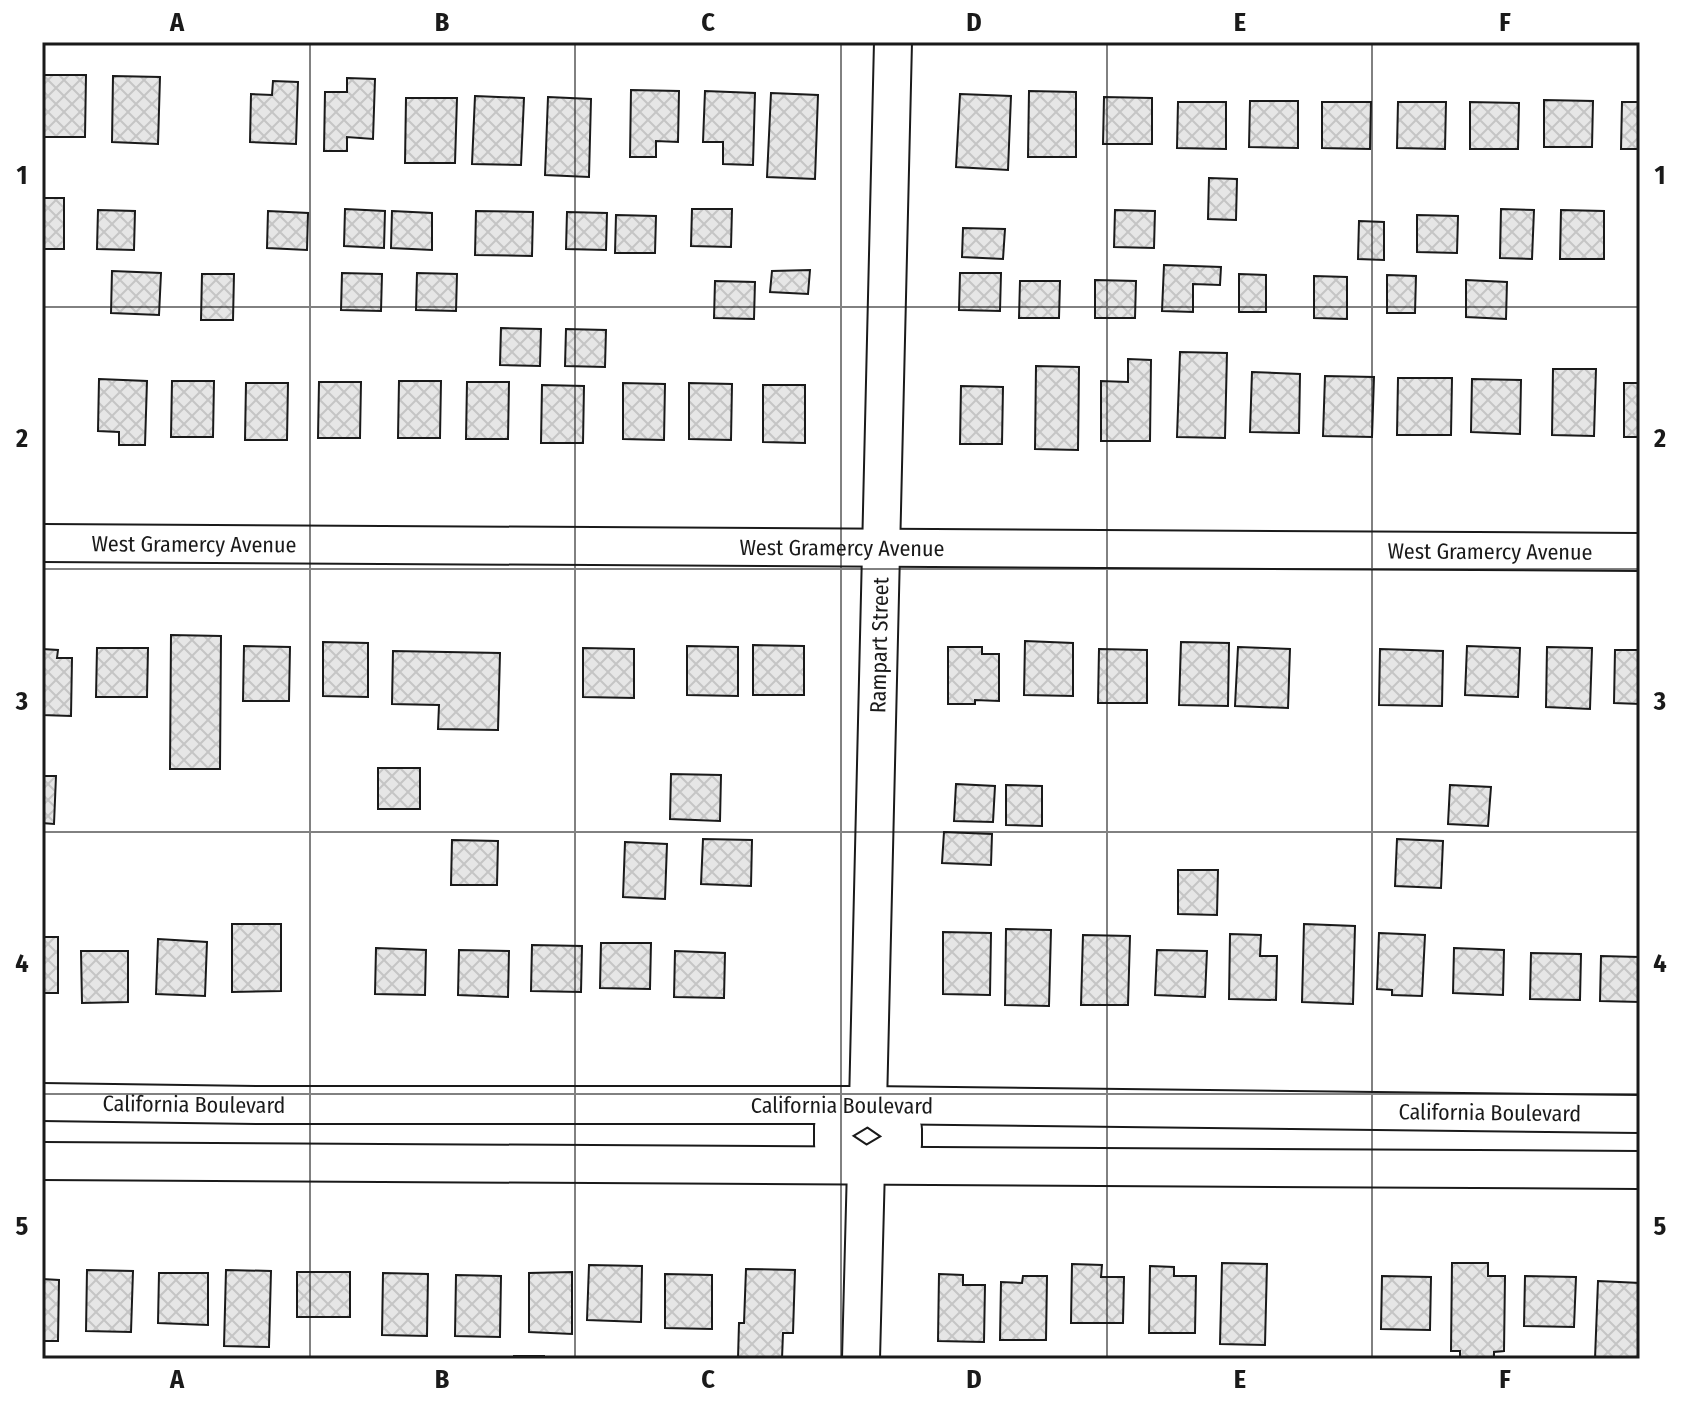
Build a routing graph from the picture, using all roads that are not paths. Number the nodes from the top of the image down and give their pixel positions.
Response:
1 (893, 42) edge
2 (42, 543) edge
3 (881, 548) junction
4 (1640, 552) edge
5 (42, 1102) edge
6 (258, 1105) junction
7 (868, 1105) junction
8 (1476, 1113) junction
9 (1640, 1114) edge
10 (42, 1161) edge
11 (259, 1163) junction
12 (866, 1167) junction
13 (1476, 1169) junction
14 (1640, 1170) edge
15 (861, 1359) edge

1 - 3 street, Rampart Street
2 - 3 street, West Gramercy Avenue
3 - 4 street, West Gramercy Avenue
3 - 7 street, Rampart Street
5 - 6 street, California Boulevard
6 - 7 street, California Boulevard
6 - 11 street
7 - 8 street, California Boulevard
7 - 12 street
7 - 12 street
8 - 9 street, California Boulevard
8 - 13 street
10 - 11 street
11 - 12 street
12 - 13 street
12 - 15 street
13 - 14 street

